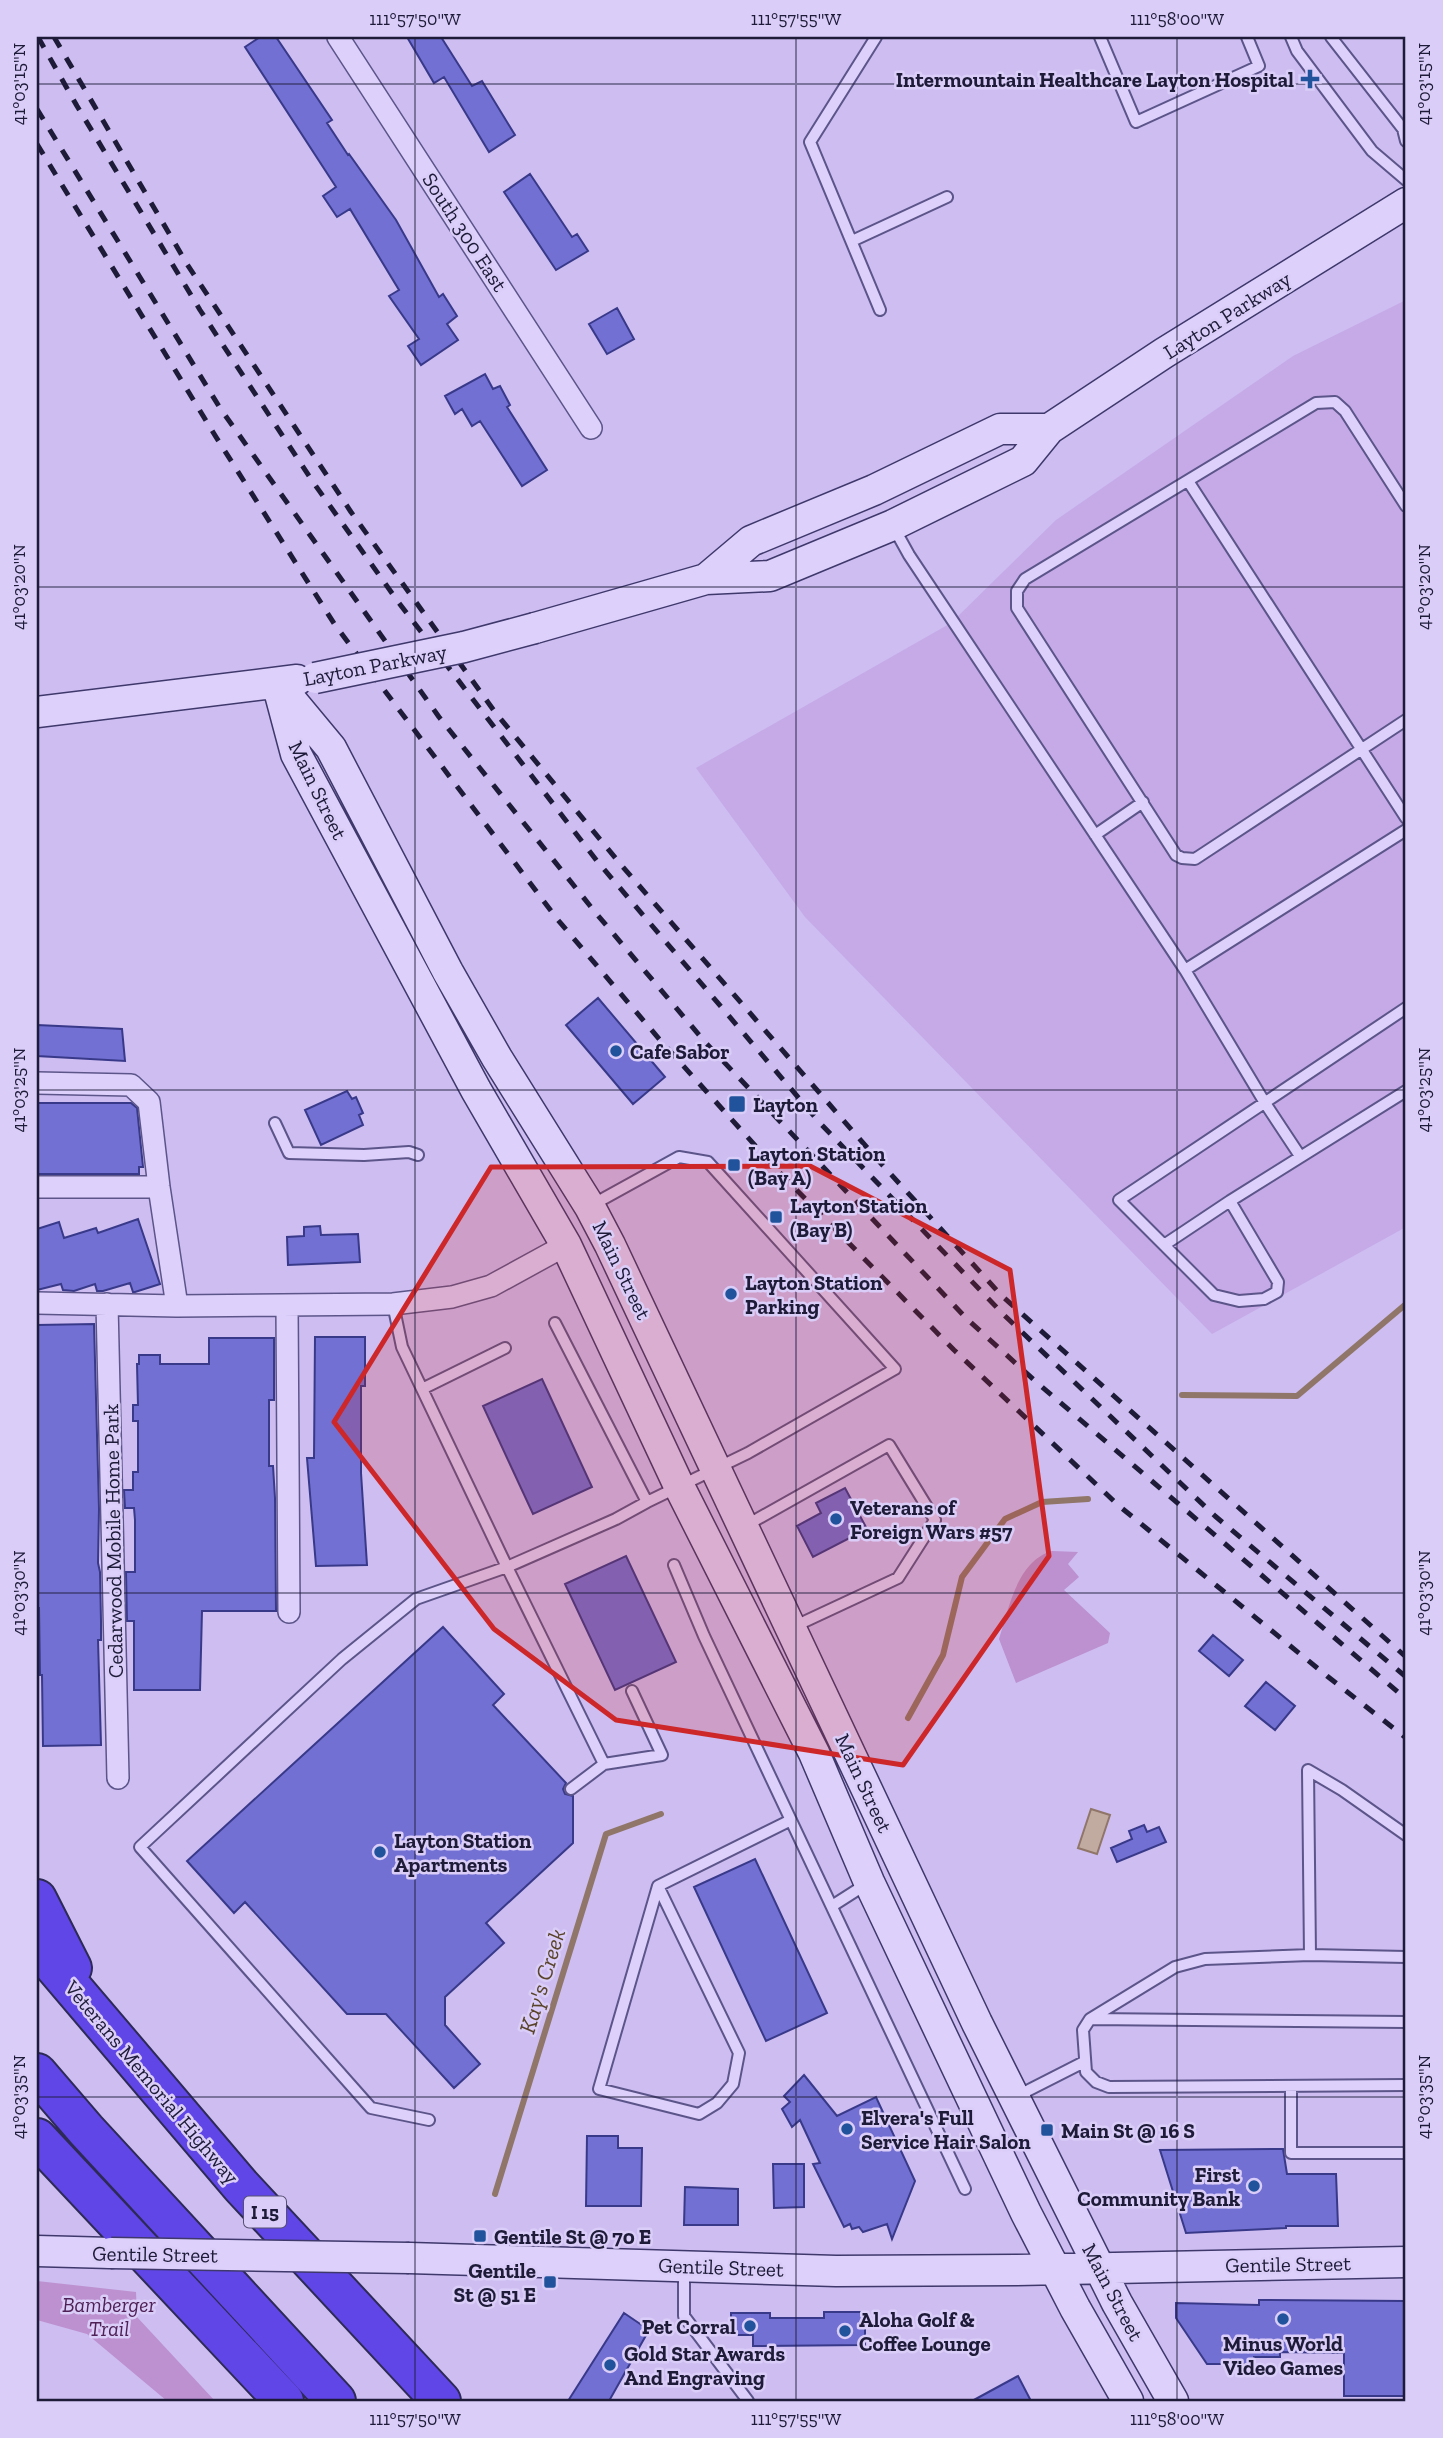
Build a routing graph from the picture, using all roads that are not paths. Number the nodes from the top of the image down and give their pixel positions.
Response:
1 (338, 37) edge
2 (876, 37) edge
3 (1100, 37) edge
4 (1247, 37) edge
5 (1291, 37) edge
6 (1331, 37) edge
7 (1406, 141) edge
8 (1406, 180) edge
9 (947, 197) dead end
10 (1406, 203) edge
11 (852, 241) junction
12 (880, 310) dead end
13 (591, 428) dead end
14 (1049, 429) junction
15 (1188, 481) junction
16 (1406, 506) edge
17 (893, 525) junction
18 (706, 579) junction
19 (277, 683) junction
20 (37, 712) edge
21 (1406, 720) edge
22 (1362, 750) junction
23 (1143, 802) junction
24 (1406, 818) edge
25 (1406, 830) edge
26 (1095, 835) junction
27 (1185, 970) junction
28 (1406, 1008) edge
29 (37, 1083) edge
30 (1406, 1091) edge
31 (1265, 1103) junction
32 (275, 1123) dead end
33 (418, 1155) dead end
34 (1300, 1156) junction
35 (37, 1187) edge
36 (159, 1187) junction
37 (1230, 1201) junction
38 (590, 1207) junction
39 (566, 1245) junction
40 (1164, 1245) junction
41 (37, 1303) edge
42 (107, 1304) junction
43 (393, 1304) junction
44 (177, 1306) junction
45 (287, 1306) junction
46 (555, 1323) dead end
47 (505, 1348) dead end
48 (422, 1389) junction
49 (717, 1468) junction
50 (679, 1486) junction
51 (647, 1502) junction
52 (745, 1526) junction
53 (674, 1565) dead end
54 (507, 1566) junction
55 (289, 1612) dead end
56 (792, 1628) junction
57 (632, 1691) dead end
58 (604, 1764) junction
59 (118, 1779) dead end
60 (571, 1789) dead end
61 (791, 1820) junction
62 (1406, 1835) edge
63 (869, 1882) junction
64 (659, 1886) junction
65 (37, 1899) edge
66 (832, 1906) junction
67 (37, 1946) edge
68 (1310, 1955) junction
69 (1406, 1957) edge
70 (97, 2017) junction
71 (1090, 2019) junction
72 (1406, 2022) edge
73 (1084, 2062) junction
74 (37, 2073) edge
75 (1406, 2085) edge
76 (1291, 2087) junction
77 (1014, 2097) junction
78 (429, 2120) dead end
79 (37, 2138) edge
80 (1406, 2154) edge
81 (965, 2189) dead end
82 (37, 2252) edge
83 (1406, 2262) edge
84 (684, 2266) junction
85 (1100, 2268) junction
86 (1054, 2269) junction
87 (284, 2401) edge
88 (336, 2401) edge
89 (441, 2401) edge
90 (748, 2401) edge
91 (1128, 2401) edge
92 (1173, 2401) edge

1 - 13 street, South 300 East
2 - 11 lane
3 - 4 lane
5 - 8 lane
6 - 7 lane
9 - 11 lane
10 - 14 main road, Layton Parkway
11 - 12 lane
14 - 17 main road, Layton Parkway
14 - 18 main road, Layton Parkway
15 - 16 lane
15 - 22 lane
15 - 23 lane
17 - 18 main road, Layton Parkway
17 - 26 lane
18 - 19 main road, Layton Parkway, bridge
19 - 20 main road, Layton Parkway
19 - 38 main road, Main Street
19 - 39 main road, Main Street
21 - 22 lane
22 - 23 lane
22 - 24 lane
23 - 26 lane
25 - 27 lane
26 - 27 lane
27 - 31 lane
28 - 31 lane
29 - 36 street
30 - 34 lane
31 - 34 lane
31 - 40 lane
32 - 33 lane
34 - 37 lane
35 - 36 street
36 - 44 street
37 - 40 lane
37 - 40 lane
38 - 49 main road, Main Street
38 - 49 lane
39 - 43 street
39 - 50 main road, Main Street
41 - 42 street
42 - 44 street
42 - 59 street, Cedarwood Mobile Home Park
43 - 45 street
43 - 48 lane
44 - 45 street
45 - 55 street
46 - 51 lane
47 - 48 lane
48 - 54 lane
49 - 50 lane
49 - 52 main road, Main Street
50 - 51 lane
50 - 63 main road, Main Street
51 - 54 lane
52 - 56 main road, Main Street
52 - 56 lane
53 - 61 lane
54 - 58 lane
54 - 78 lane
56 - 77 main road, Main Street
57 - 58 lane
58 - 60 lane
61 - 64 lane
61 - 66 lane
62 - 68 lane
63 - 66 lane
63 - 86 main road, Main Street
64 - 64 lane
65 - 70 highway
66 - 81 lane
67 - 70 highway, Veterans Memorial Highway / I 15
68 - 69 lane
68 - 71 lane
70 - 89 highway, Veterans Memorial Highway / I 15
71 - 72 lane
71 - 73 lane
73 - 76 lane
73 - 77 lane
74 - 88 highway
75 - 76 lane
76 - 80 lane
77 - 85 main road, Main Street
79 - 87 highway
82 - 84 main road, Gentile Street, bridge
83 - 85 main road, Gentile Street
84 - 86 main road, Gentile Street
84 - 90 lane
85 - 86 main road, Gentile Street
85 - 92 main road, Main Street
86 - 91 main road, Main Street

